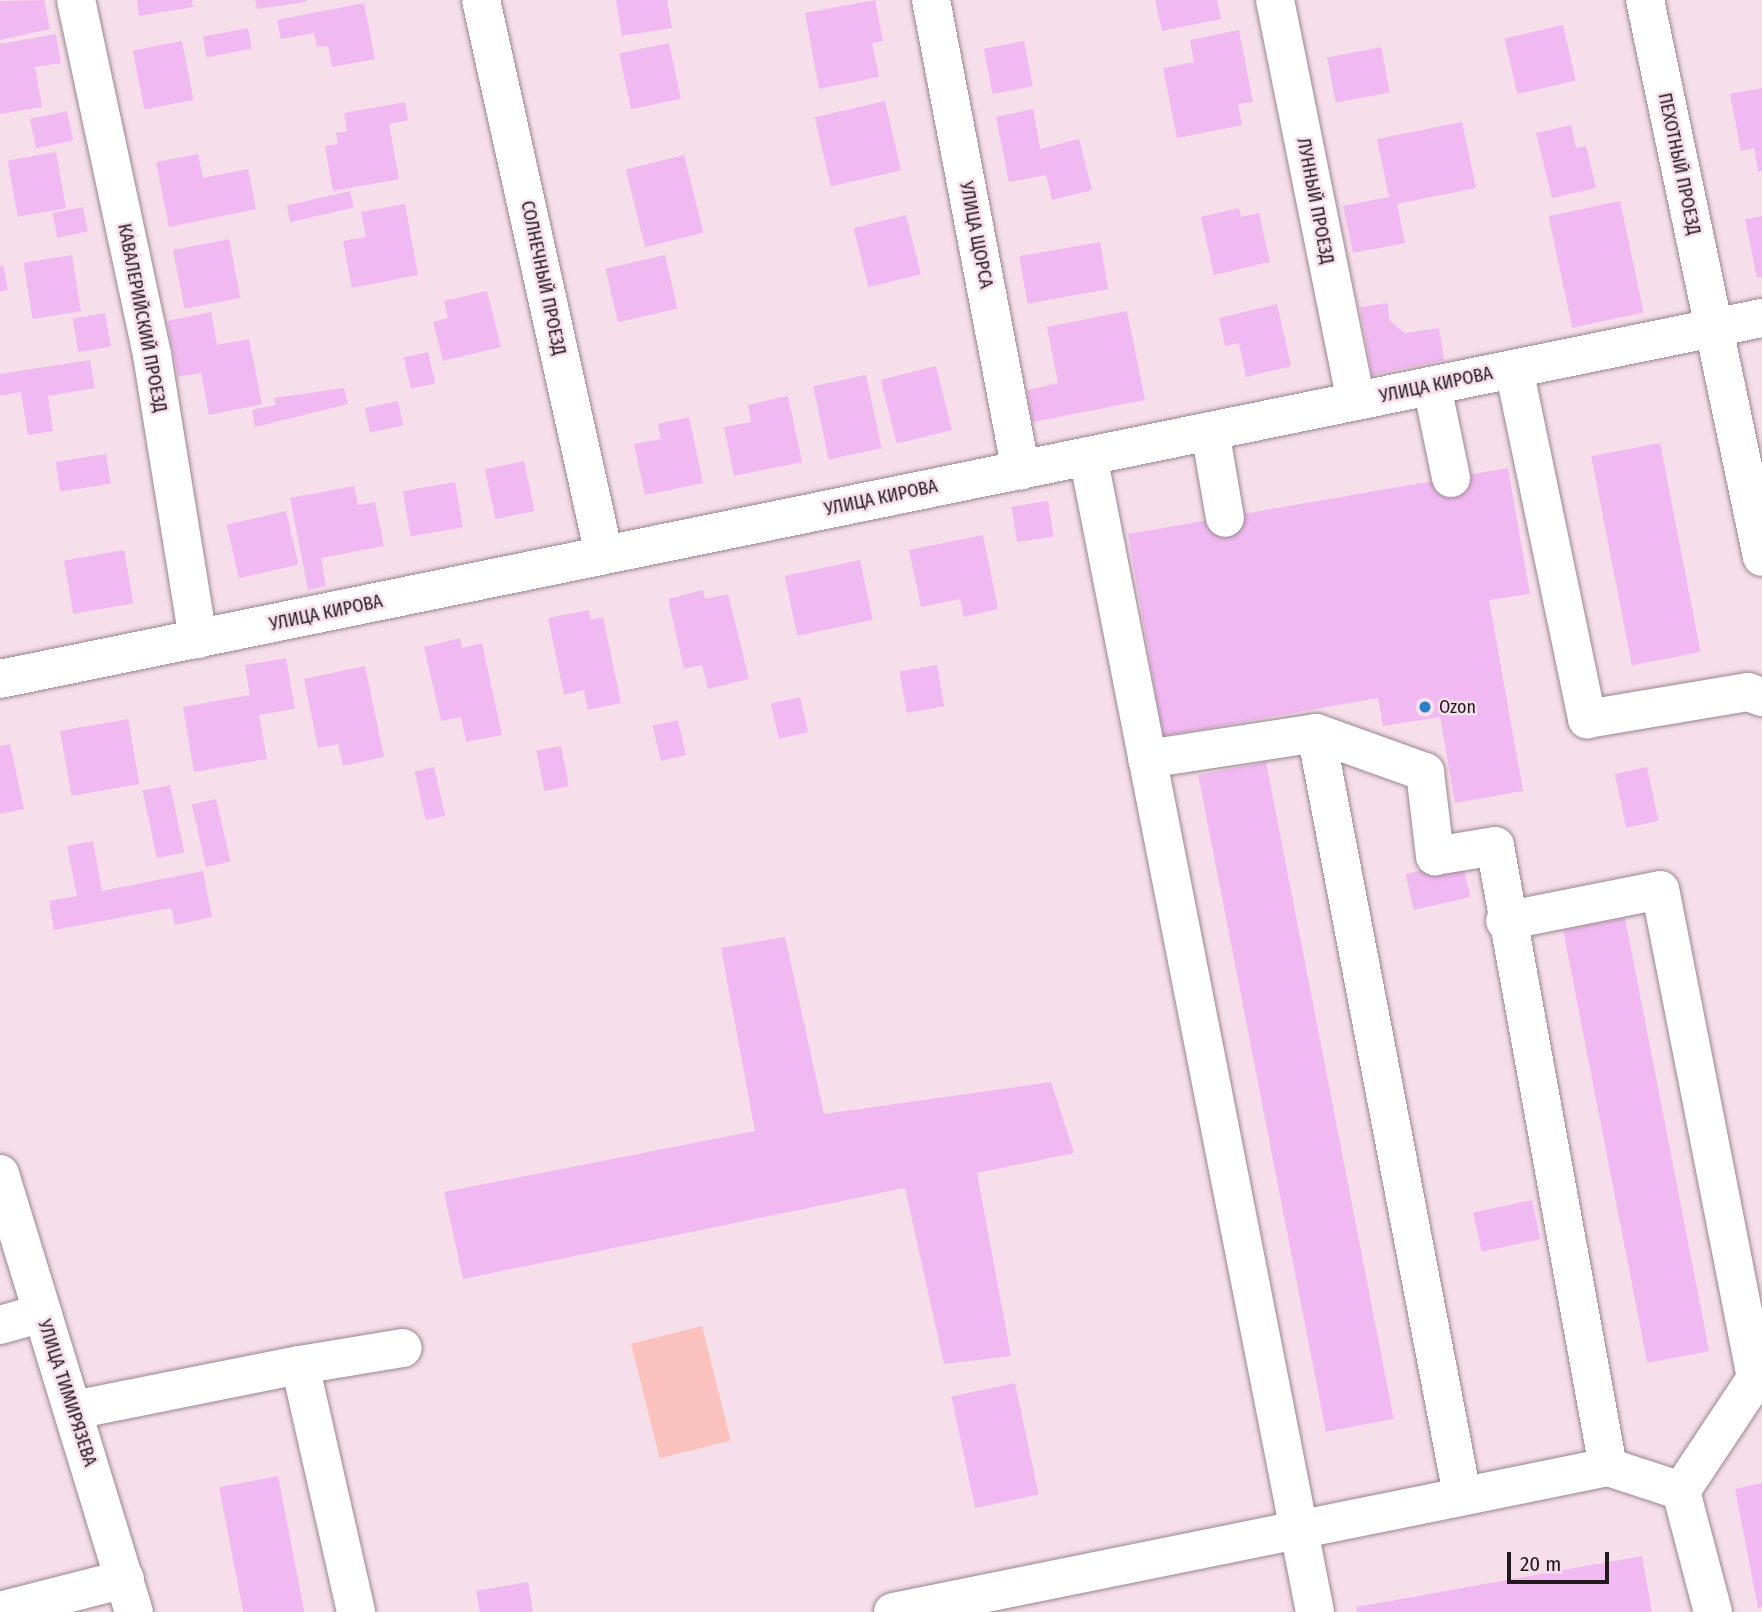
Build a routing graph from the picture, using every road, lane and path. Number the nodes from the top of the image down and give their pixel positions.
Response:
1 (76, 0) edge
2 (481, 0) edge
3 (931, 0) edge
4 (1275, 0) edge
5 (1645, 0) edge
6 (1762, 318) edge
7 (1713, 328) junction
8 (1514, 369) junction
9 (1432, 386) junction
10 (1356, 401) junction
11 (1210, 431) junction
12 (1088, 456) junction
13 (1021, 470) junction
14 (1451, 478) dead end
15 (1225, 517) dead end
16 (604, 555) junction
17 (1762, 557) edge
18 (198, 639) junction
19 (0, 679) edge
20 (1762, 697) edge
21 (1316, 733) junction
22 (1147, 759) junction
23 (1505, 920) junction
24 (0, 1174) edge
25 (42, 1313) junction
26 (0, 1325) edge
27 (403, 1348) dead end
28 (300, 1365) junction
29 (74, 1410) junction
30 (1608, 1467) junction
31 (1681, 1491) junction
32 (1462, 1495) junction
33 (1300, 1528) junction
34 (129, 1595) edge
35 (0, 1611) edge
36 (356, 1612) edge
37 (893, 1612) edge
38 (1315, 1612) edge
39 (1713, 1612) edge

1 - 18 street, КАВАЛЕРИЙСКИЙ ПРОЕЗД
2 - 16 street, СОЛНЕЧНЫЙ ПРОЕЗД
3 - 13 street, УЛИЦА ЩОРСА
4 - 10 street, ЛУННЫЙ ПРОЕЗД
5 - 7 street, ПЕХОТНЫЙ ПРОЕЗД
6 - 7 street, УЛИЦА КИРОВА
7 - 8 street, УЛИЦА КИРОВА
7 - 17 street, ПЕХОТНЫЙ ПРОЕЗД
8 - 9 street, УЛИЦА КИРОВА
8 - 20 street
9 - 10 street, УЛИЦА КИРОВА
9 - 14 street
10 - 11 street, УЛИЦА КИРОВА
11 - 12 street, УЛИЦА КИРОВА
11 - 15 street
12 - 13 street, УЛИЦА КИРОВА
12 - 22 street
13 - 16 street, УЛИЦА КИРОВА
16 - 18 street, УЛИЦА КИРОВА
18 - 19 street, УЛИЦА КИРОВА
21 - 22 street
21 - 23 street
21 - 32 street
22 - 33 street
23 - 30 street
23 - 31 street
24 - 25 street, УЛИЦА ТИМИРЯЗЕВА
25 - 26 street
25 - 29 street, УЛИЦА ТИМИРЯЗЕВА
27 - 28 street
28 - 29 street
28 - 36 street
29 - 34 street, УЛИЦА ТИМИРЯЗЕВА
30 - 31 street
30 - 32 street
31 - 39 street
32 - 33 street
33 - 37 street
33 - 38 street
34 - 35 street

